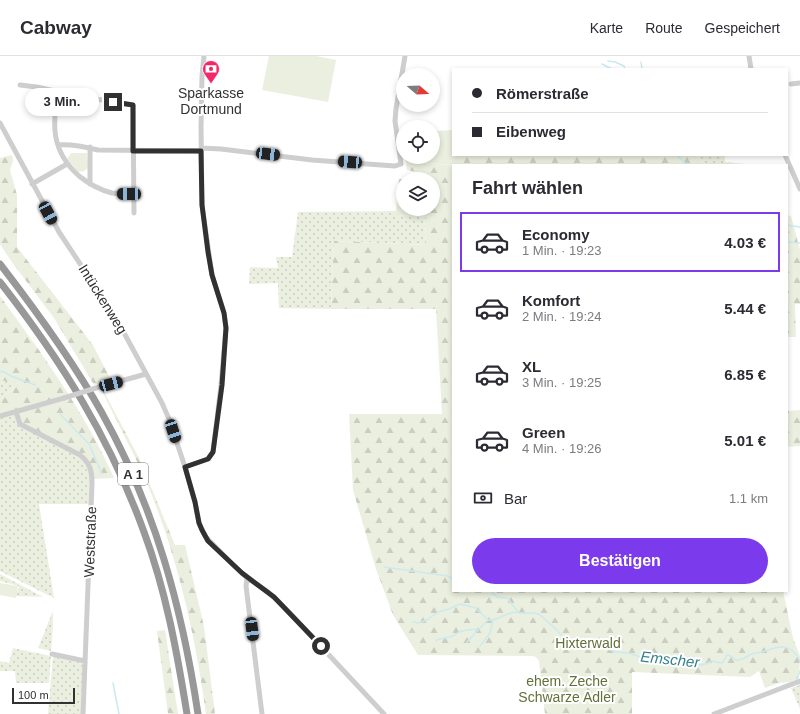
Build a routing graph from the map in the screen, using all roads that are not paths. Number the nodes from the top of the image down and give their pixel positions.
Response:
1 (204, 56) edge
2 (405, 56) edge
3 (749, 56) edge
4 (752, 68) edge
5 (800, 83) edge
6 (791, 84) dead end
7 (20, 85) dead end
8 (59, 92) junction
9 (0, 123) edge
10 (58, 145) junction
11 (90, 148) junction
12 (201, 150) junction
13 (133, 151) junction
14 (785, 156) edge
15 (67, 164) junction
16 (32, 184) junction
17 (90, 184) junction
18 (800, 190) edge
19 (133, 194) junction
20 (134, 214) dead end
21 (0, 264) edge
22 (0, 282) edge
23 (146, 374) junction
24 (16, 412) junction
25 (0, 416) edge
26 (185, 467) junction
27 (248, 578) junction
28 (52, 654) dead end
29 (85, 661) junction
30 (800, 681) edge
31 (83, 714) edge
32 (187, 714) edge
33 (198, 714) edge
34 (262, 714) edge
35 (384, 714) edge
36 (714, 714) edge

1 - 12 street
2 - 12 street
3 - 4 street
5 - 6 street
7 - 8 street
8 - 10 street
8 - 13 street
9 - 16 street, Intückenweg
10 - 11 street
10 - 15 street
11 - 13 street
11 - 17 street
12 - 13 street
12 - 26 street
13 - 19 street
14 - 18 street
15 - 16 street
15 - 17 street
16 - 23 street, Intückenweg
17 - 19 street
19 - 20 street
21 - 33 highway, A 1
22 - 32 highway, A 1
23 - 24 street, bridge
23 - 26 street, Intückenweg
24 - 25 street
24 - 29 street, Weststraße
26 - 27 street, Intückenweg
27 - 34 street
27 - 35 street, Intückenweg
28 - 29 street
29 - 31 street, Weststraße
30 - 36 street

